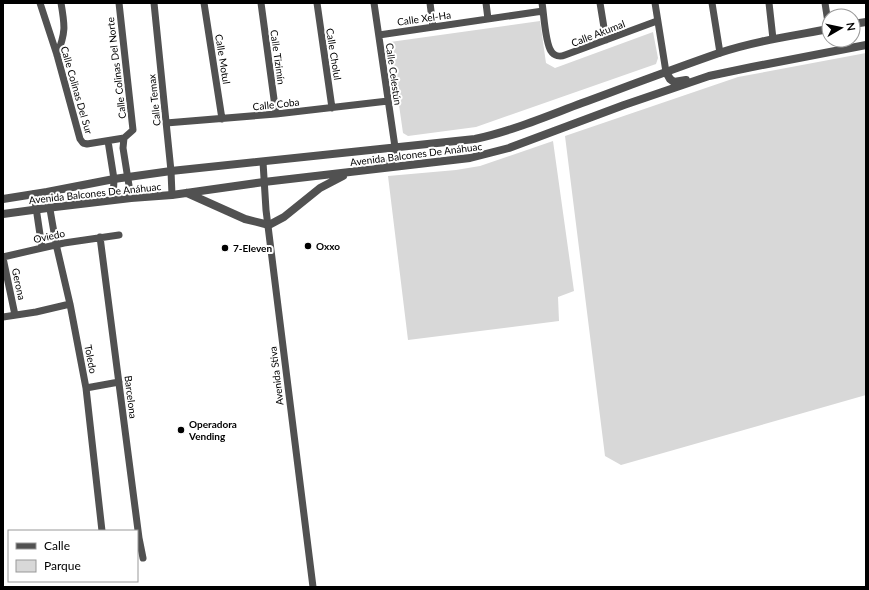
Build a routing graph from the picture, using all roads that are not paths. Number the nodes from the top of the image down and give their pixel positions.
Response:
1 (40, 3) edge
2 (61, 3) edge
3 (119, 3) edge
4 (154, 3) edge
5 (204, 3) edge
6 (260, 3) edge
7 (317, 3) edge
8 (374, 3) edge
9 (430, 3) edge
10 (486, 3) edge
11 (600, 3) edge
12 (655, 3) edge
13 (712, 3) edge
14 (769, 3) edge
15 (543, 7) edge
16 (488, 19) junction
17 (657, 21) junction
18 (433, 27) junction
19 (821, 30) edge
20 (379, 35) junction
21 (773, 39) junction
22 (606, 40) junction
23 (866, 45) edge
24 (720, 53) junction
25 (57, 55) junction
26 (666, 72) junction
27 (709, 76) junction
28 (388, 101) junction
29 (332, 108) junction
30 (276, 114) junction
31 (222, 119) junction
32 (166, 123) junction
33 (124, 138) junction
34 (108, 141) junction
35 (395, 147) junction
36 (262, 162) junction
37 (171, 171) junction
38 (367, 171) junction
39 (349, 173) junction
40 (128, 177) junction
41 (114, 179) junction
42 (264, 182) junction
43 (50, 192) junction
44 (187, 193) junction
45 (31, 195) junction
46 (172, 195) junction
47 (131, 198) junction
48 (3, 199) edge
49 (113, 200) junction
50 (52, 207) junction
51 (33, 210) junction
52 (3, 214) edge
53 (269, 225) junction
54 (119, 235) dead end
55 (100, 238) junction
56 (56, 244) junction
57 (42, 248) junction
58 (3, 257) edge
59 (70, 304) junction
60 (15, 315) junction
61 (3, 317) edge
62 (119, 382) junction
63 (86, 388) junction
64 (102, 530) edge
65 (137, 530) edge
66 (138, 538) edge
67 (143, 558) dead end
68 (313, 587) edge

1 - 25 street, Calle Colinas Del Sur
2 - 25 street
3 - 33 street, Calle Colinas Del Norte
4 - 32 street, Calle Temax
5 - 31 street, Calle Motul
6 - 30 street, Calle Tizimín
7 - 29 street, Calle Cholul
8 - 20 street, Calle Celestún
9 - 18 street
10 - 16 street
11 - 22 street
12 - 17 street
13 - 24 street
14 - 21 street
15 - 16 street, Calle Xel-Ha
15 - 22 street, Calle Akumal
16 - 18 street, Calle Xel-Ha
17 - 22 street, Calle Akumal
17 - 26 street
18 - 20 street, Calle Xel-Ha
19 - 21 street, Avenida Balcones De Anáhuac
20 - 28 street, Calle Celestún
21 - 24 street, Avenida Balcones De Anáhuac
23 - 27 street, Avenida Balcones De Anáhuac
24 - 26 street, Avenida Balcones De Anáhuac
25 - 34 street, Calle Colinas Del Sur
26 - 27 street
26 - 35 street, Avenida Balcones De Anáhuac
27 - 38 street, Avenida Balcones De Anáhuac
28 - 29 street, Calle Coba
28 - 35 street, Calle Celestún
29 - 30 street, Calle Coba
30 - 31 street, Calle Coba
31 - 32 street, Calle Coba
32 - 37 street, Calle Temax
33 - 34 street, Calle Colinas Del Sur
33 - 40 street
34 - 41 street
35 - 36 street, Avenida Balcones De Anáhuac
35 - 38 street
36 - 37 street, Avenida Balcones De Anáhuac
36 - 42 street, Avenida Stiva
37 - 40 street, Avenida Balcones De Anáhuac
37 - 46 street, Calle Temax
38 - 39 street, Avenida Balcones De Anáhuac
39 - 42 street, Avenida Balcones De Anáhuac
39 - 53 street
40 - 41 street, Avenida Balcones De Anáhuac
40 - 47 street
41 - 43 street, Avenida Balcones De Anáhuac
41 - 49 street
42 - 44 street, Avenida Balcones De Anáhuac
42 - 53 street, Avenida Stiva
43 - 45 street, Avenida Balcones De Anáhuac
43 - 50 street
44 - 46 street, Avenida Balcones De Anáhuac
44 - 53 street
45 - 48 street, Avenida Balcones De Anáhuac
45 - 51 street
46 - 47 street, Avenida Balcones De Anáhuac
47 - 49 street, Avenida Balcones De Anáhuac
49 - 50 street, Avenida Balcones De Anáhuac
50 - 51 street, Avenida Balcones De Anáhuac
50 - 56 street, Toledo
51 - 52 street, Avenida Balcones De Anáhuac
51 - 57 street
53 - 68 street, Avenida Stiva
54 - 55 street, Oviedo
55 - 56 street, Oviedo
55 - 62 street, Barcelona
56 - 57 street, Oviedo
56 - 59 street, Toledo
57 - 58 street, Oviedo
58 - 60 street, Gerona
59 - 60 street
59 - 63 street, Toledo
60 - 61 street
62 - 63 street
62 - 65 street, Barcelona
63 - 64 street, Toledo
66 - 67 street, Barcelona

